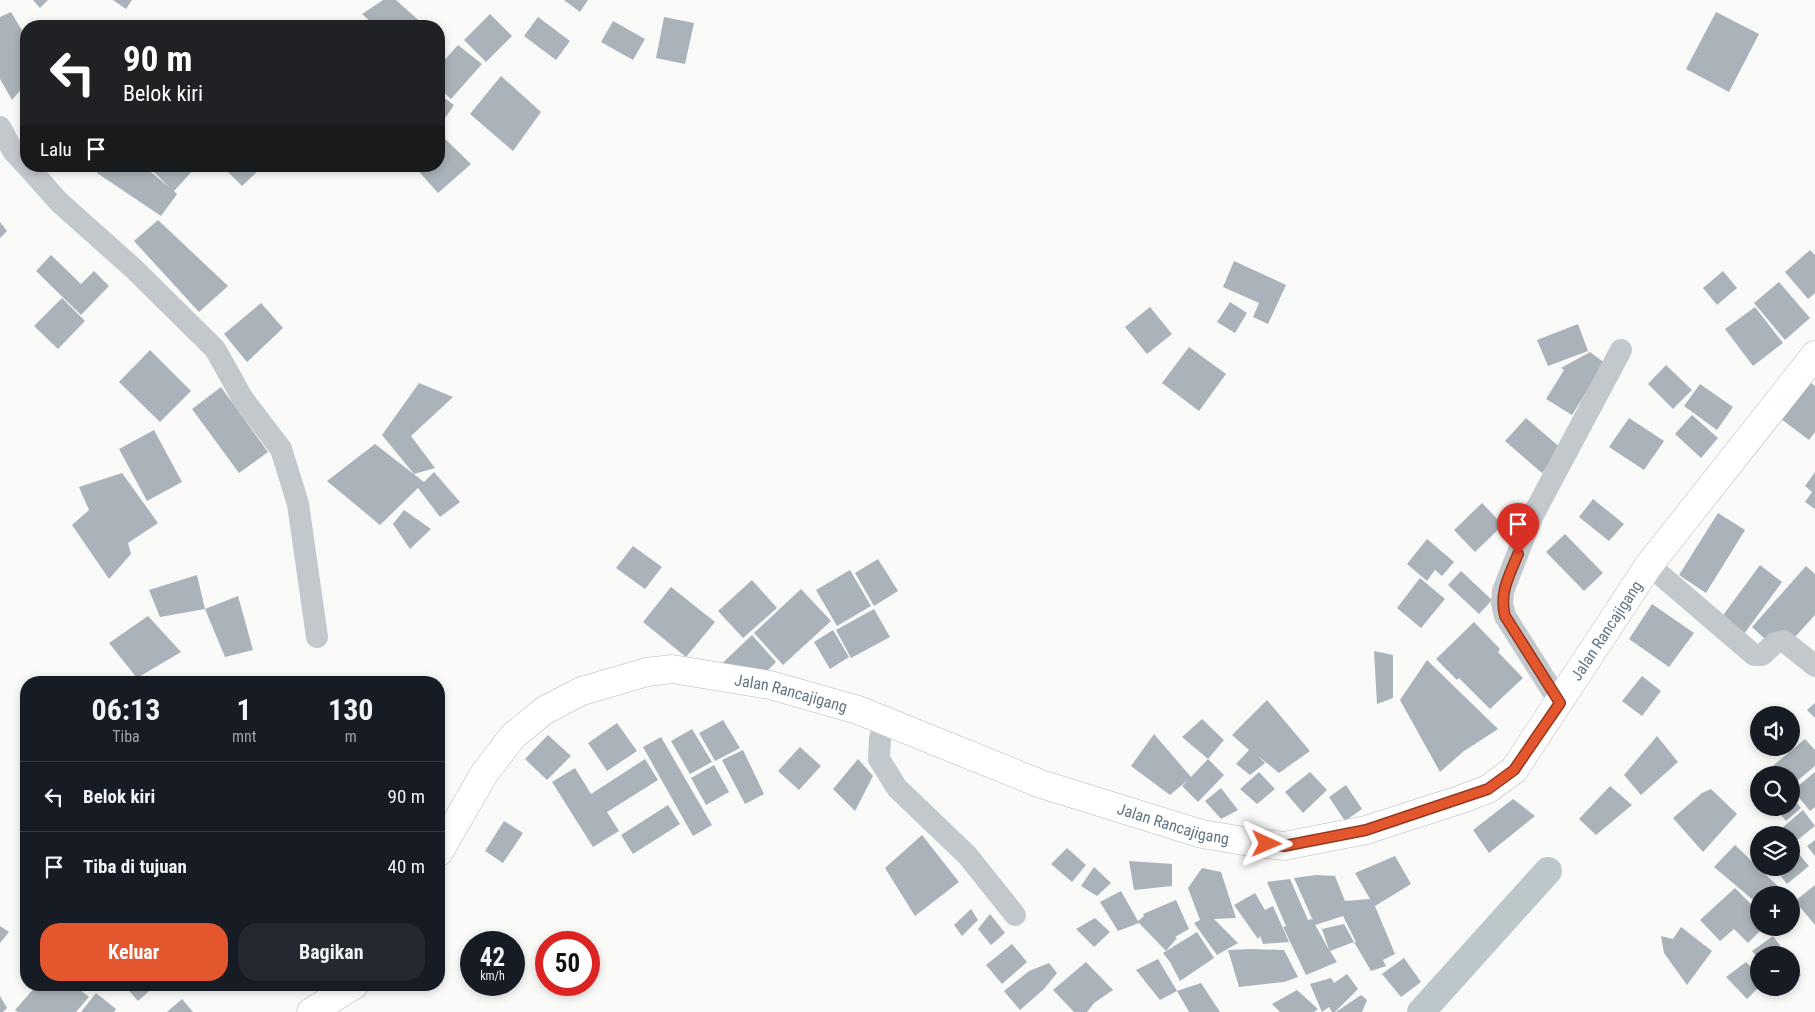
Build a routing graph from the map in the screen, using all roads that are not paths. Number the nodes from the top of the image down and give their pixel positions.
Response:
1 (0, 128) edge
2 (20, 158) edge
3 (32, 172) edge
4 (1621, 350) dead end
5 (1815, 355) edge
6 (1649, 565) junction
7 (318, 637) dead end
8 (1815, 666) edge
9 (1560, 703) junction
10 (885, 721) junction
11 (445, 842) edge
12 (1014, 915) dead end
13 (344, 991) edge
14 (311, 1012) edge

1 - 2 street
3 - 7 street
4 - 9 street
5 - 6 main road, Jalan Rancajigang
6 - 8 street
6 - 9 main road, Jalan Rancajigang
9 - 10 main road, Jalan Rancajigang
10 - 11 main road, Jalan Rancajigang
10 - 12 street
13 - 14 main road

